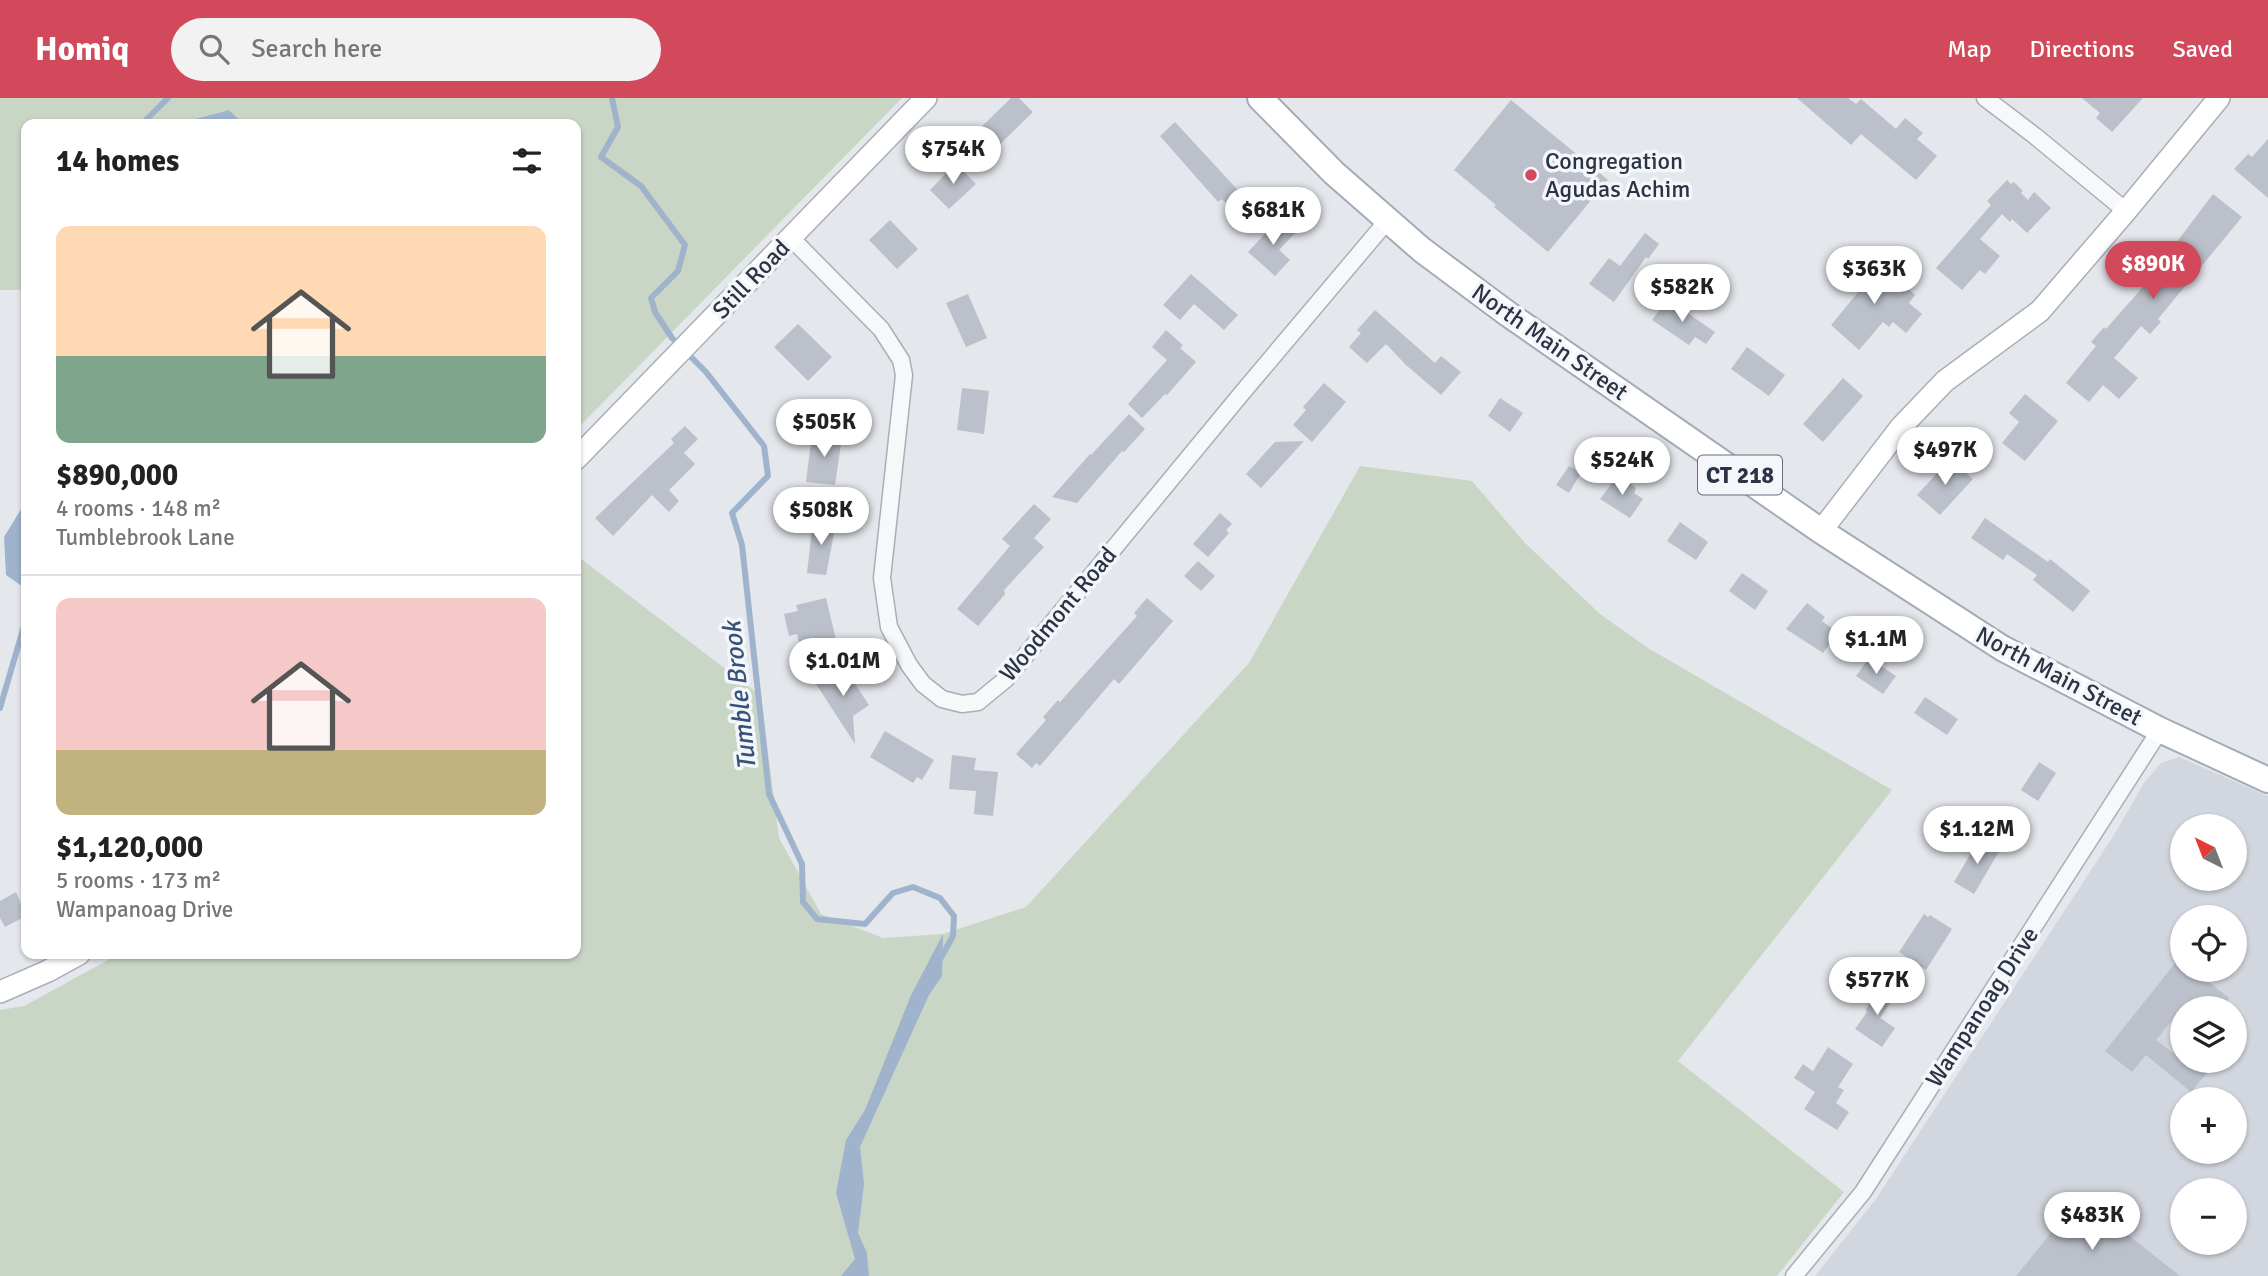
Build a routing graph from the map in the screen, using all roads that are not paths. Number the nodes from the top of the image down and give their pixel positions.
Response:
1 (926, 98) edge
2 (1260, 98) edge
3 (1985, 98) edge
4 (2219, 98) edge
5 (2126, 211) junction
6 (1387, 221) junction
7 (790, 238) junction
8 (581, 455) edge
9 (1821, 531) junction
10 (2160, 730) junction
11 (2268, 780) edge
12 (70, 959) edge
13 (0, 992) edge
14 (1794, 1276) edge

1 - 7 street, Still Road
2 - 6 main road, North Main Street / CT 218
3 - 5 street
4 - 5 street
5 - 9 street
6 - 7 street, Woodmont Road
6 - 9 main road, North Main Street / CT 218
7 - 8 street, Still Road
9 - 10 main road, North Main Street / CT 218
10 - 11 main road, North Main Street / CT 218
10 - 14 street, Wampanoag Drive
12 - 13 street

